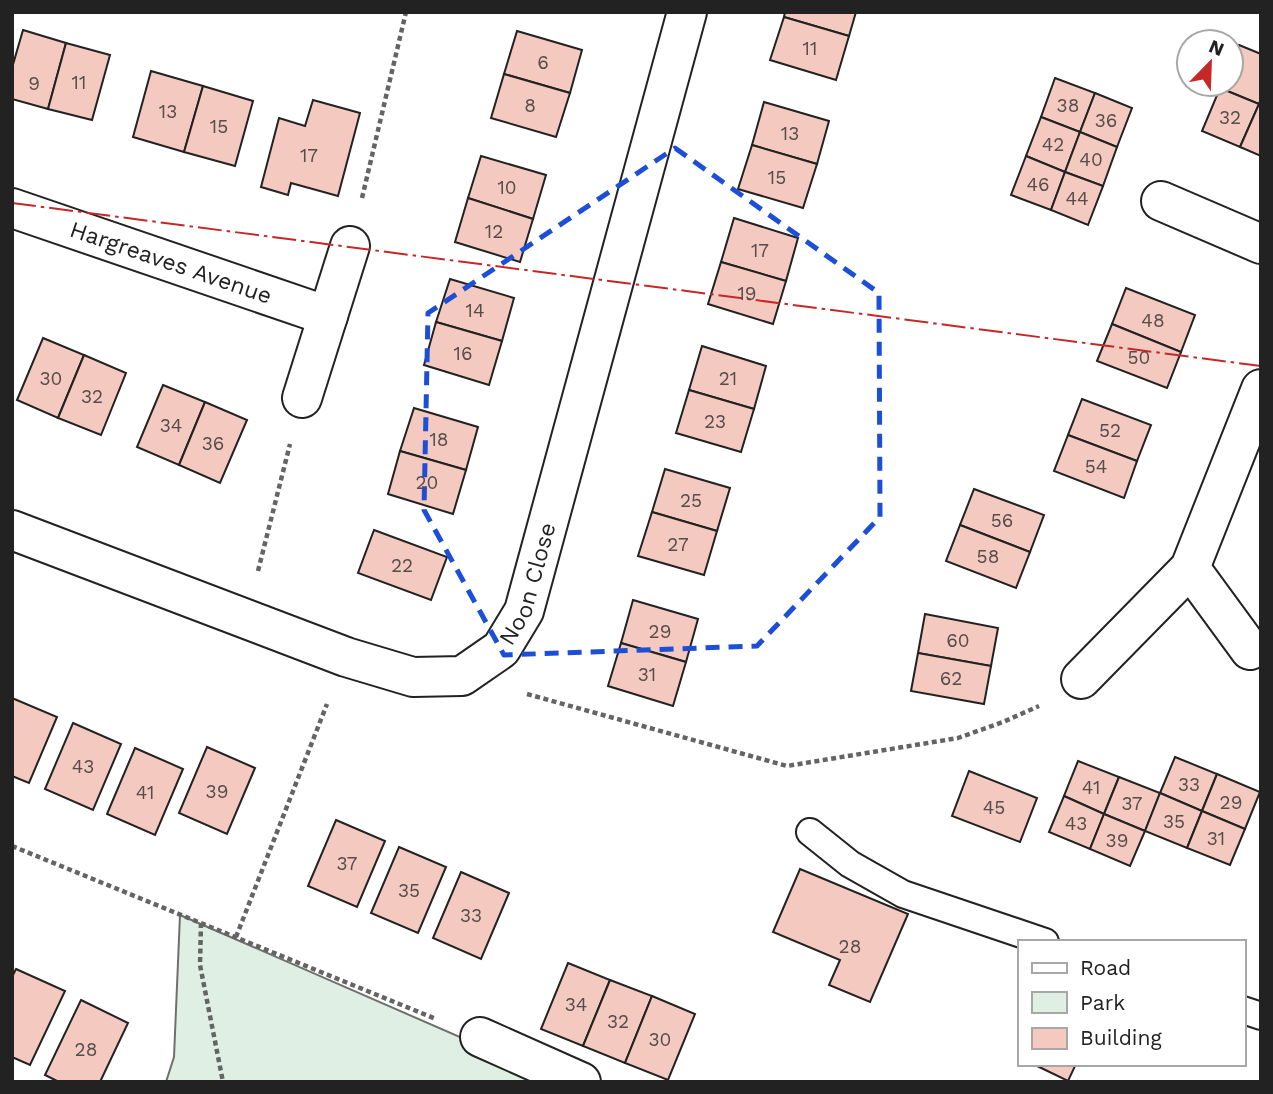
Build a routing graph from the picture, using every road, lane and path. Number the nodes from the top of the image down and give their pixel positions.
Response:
1 (406, 12) edge
2 (687, 12) edge
3 (1161, 201) dead end
4 (12, 208) edge
5 (1261, 244) edge
6 (350, 246) joint
7 (328, 316) junction
8 (1261, 388) edge
9 (302, 398) joint
10 (12, 530) edge
11 (1190, 568) junction
12 (246, 620) junction
13 (1255, 653) edge
14 (346, 657) junction
15 (462, 676) junction
16 (1081, 679) joint
17 (810, 832) dead end
18 (12, 846) edge
19 (201, 923) junction
20 (236, 937) junction
21 (1039, 940) edge
22 (480, 1037) joint
23 (223, 1082) edge
24 (581, 1082) edge

1 - 6 path
2 - 15 street, Noon Close
3 - 5 street
4 - 7 street, Hargreaves Avenue
6 - 7 street
7 - 9 street
8 - 11 street
9 - 12 path
10 - 12 street
11 - 13 street
11 - 16 street
12 - 14 street
14 - 15 street
14 - 20 path
15 - 16 path
17 - 21 lane
18 - 19 path
19 - 20 path
19 - 23 path
20 - 22 path
22 - 24 street

